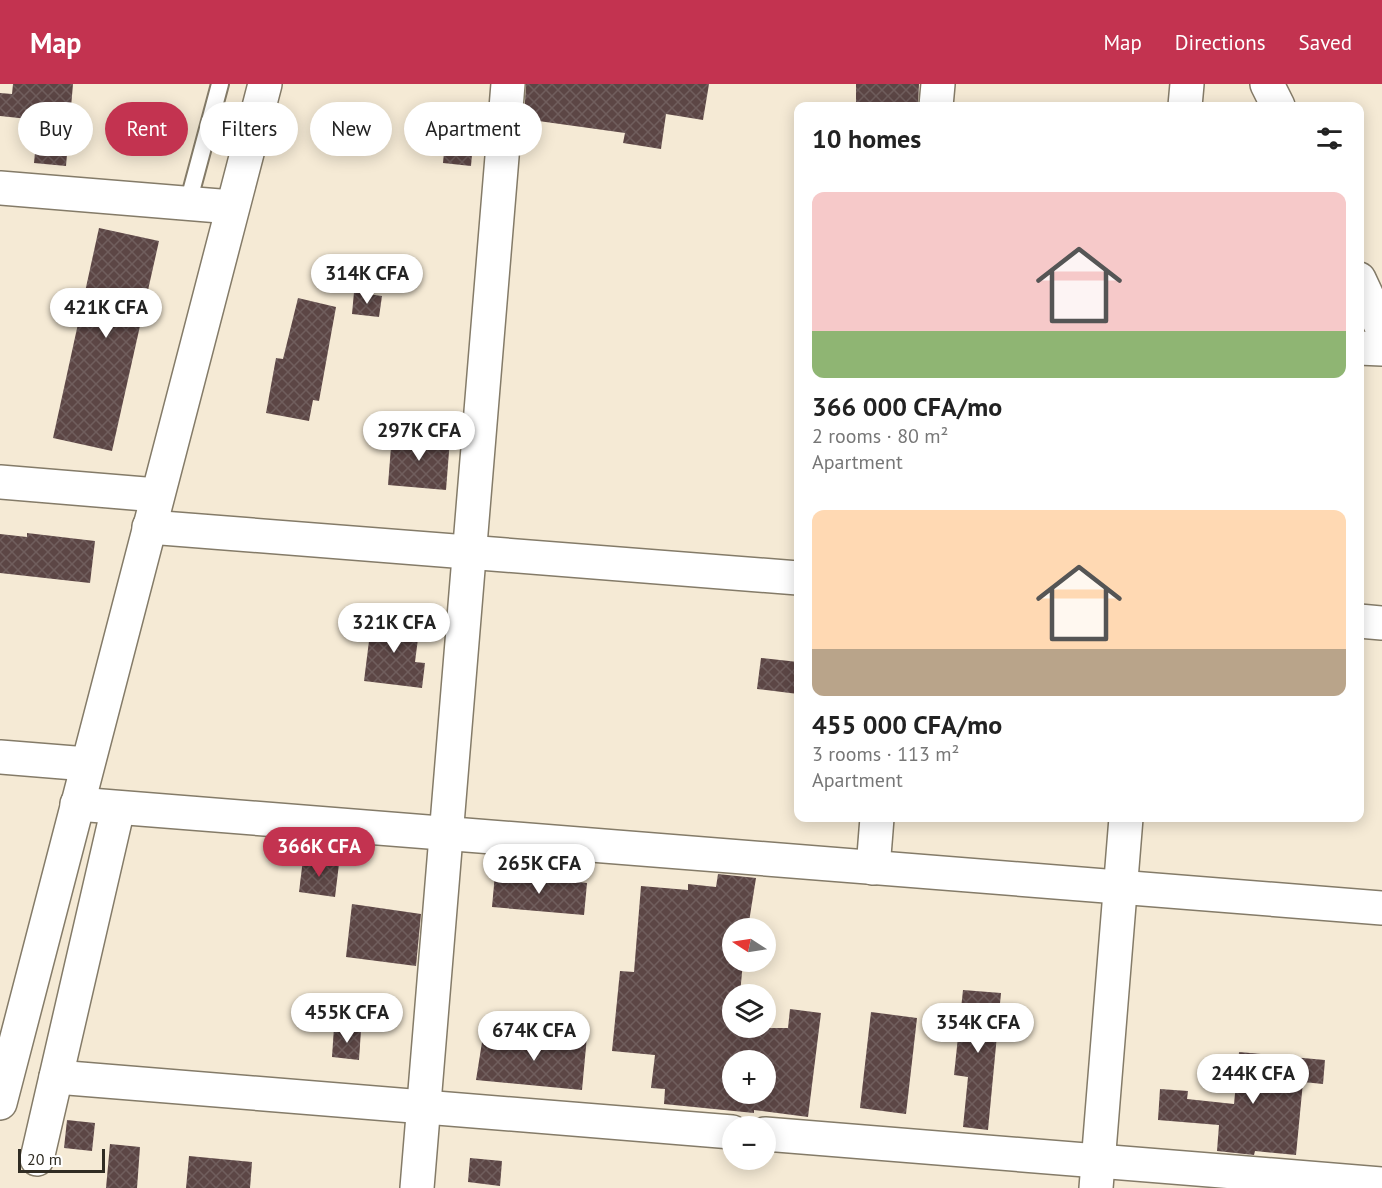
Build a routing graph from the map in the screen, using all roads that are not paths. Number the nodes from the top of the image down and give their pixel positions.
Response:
1 (220, 84) edge
2 (265, 84) edge
3 (508, 84) edge
4 (938, 84) edge
5 (1186, 84) edge
6 (1267, 84) edge
7 (936, 102) edge
8 (1185, 102) edge
9 (1276, 102) edge
10 (0, 188) edge
11 (188, 203) junction
12 (232, 207) junction
13 (1364, 290) edge
14 (1382, 328) edge
15 (1364, 348) edge
16 (1382, 350) edge
17 (0, 482) edge
18 (157, 495) junction
19 (148, 528) junction
20 (469, 552) junction
21 (794, 578) edge
22 (1364, 621) edge
23 (1382, 623) edge
24 (0, 757) edge
25 (87, 764) junction
26 (77, 804) junction
27 (118, 808) junction
28 (877, 822) edge
29 (1126, 822) edge
30 (446, 834) junction
31 (873, 868) junction
32 (1120, 888) junction
33 (1382, 908) edge
34 (7, 1050) edge
35 (56, 1077) junction
36 (0, 1102) edge
37 (424, 1107) junction
38 (722, 1131) edge
39 (776, 1135) edge
40 (37, 1160) dead end
41 (1097, 1175) edge
42 (1382, 1184) edge
43 (417, 1188) edge

1 - 11 lane
2 - 12 street
3 - 20 street
4 - 7 street
5 - 8 street
6 - 9 street
10 - 11 street
11 - 12 street
12 - 18 street
13 - 14 street
15 - 16 street
17 - 18 street
18 - 19 street
19 - 20 street
19 - 25 street
20 - 21 street
20 - 30 street
22 - 23 street
24 - 25 street
25 - 26 street
26 - 27 street
26 - 34 street
27 - 30 street
27 - 35 street
28 - 31 street
29 - 32 street
30 - 31 street
30 - 37 street
31 - 32 street
32 - 33 street
32 - 41 street
34 - 36 street
35 - 37 street
35 - 40 street
37 - 38 street
37 - 43 street
39 - 41 street
41 - 42 street

